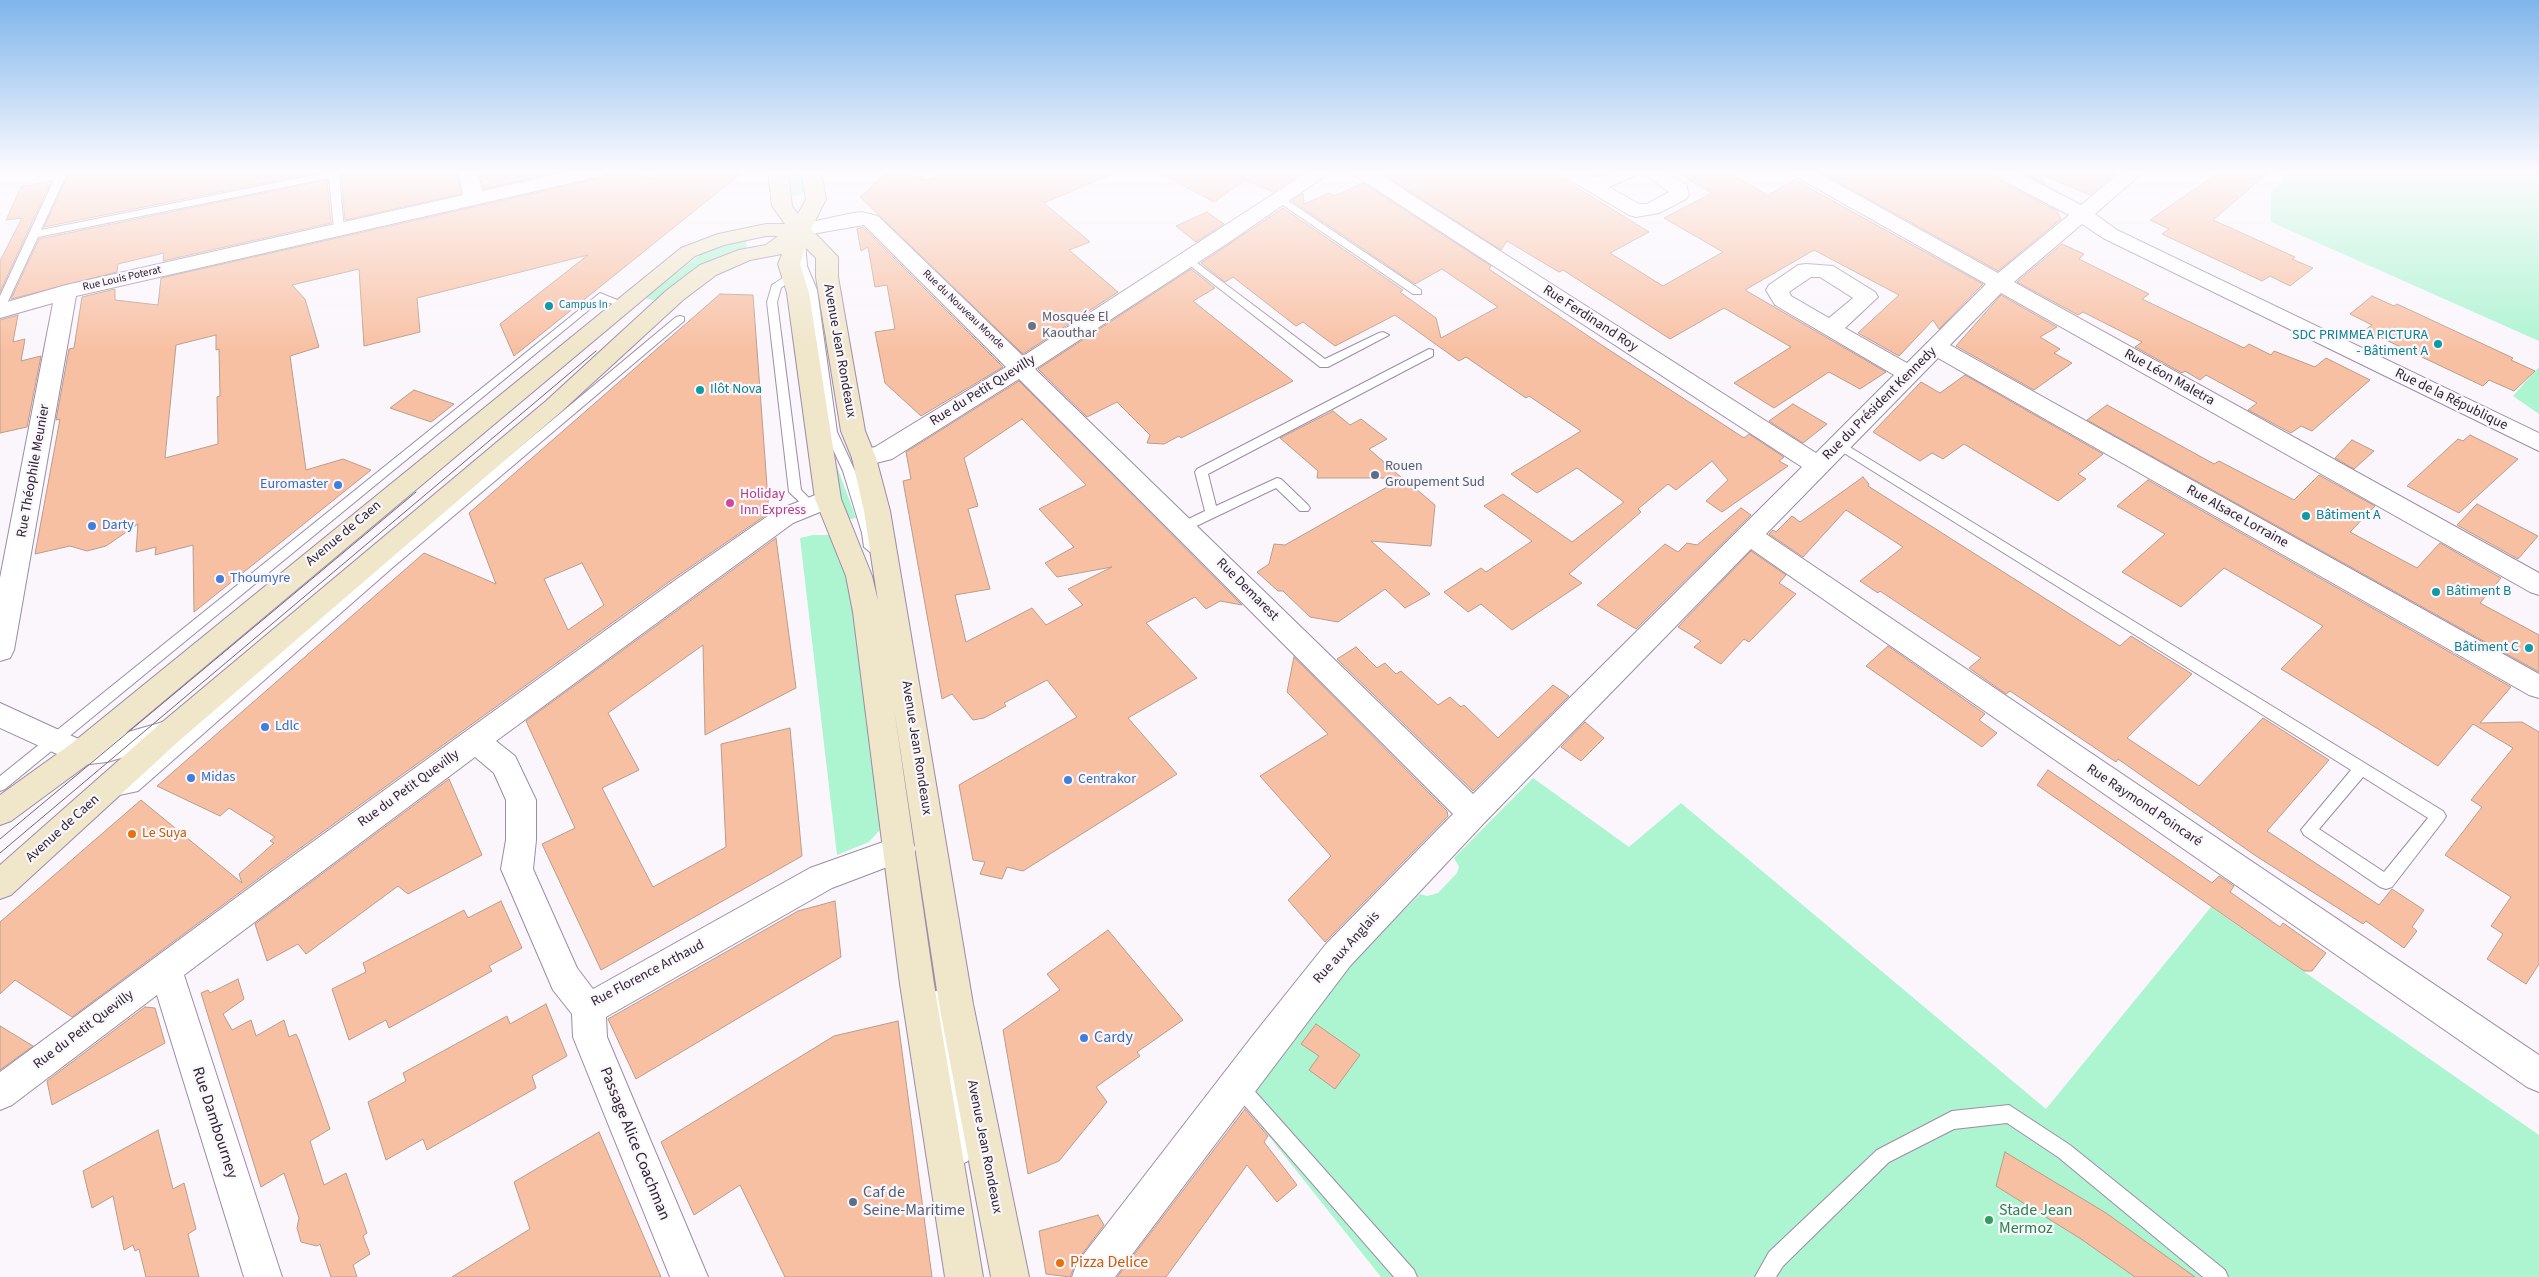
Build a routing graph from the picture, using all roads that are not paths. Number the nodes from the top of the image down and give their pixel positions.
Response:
1 (800, 230) junction
2 (35, 231) edge
3 (55, 231) edge
4 (336, 231) edge
5 (763, 231) edge
6 (882, 231) edge
7 (1235, 231) edge
8 (1327, 231) edge
9 (1454, 231) edge
10 (1906, 231) edge
11 (2071, 231) edge
12 (2105, 231) edge
13 (2119, 231) edge
14 (33, 235) junction
15 (1181, 264) junction
16 (1999, 283) junction
17 (66, 292) junction
18 (1417, 292) dead end
19 (610, 305) junction
20 (0, 310) edge
21 (650, 319) junction
22 (1830, 329) dead end
23 (1382, 335) dead end
24 (1936, 347) junction
25 (1429, 354) dead end
26 (1022, 367) junction
27 (522, 374) junction
28 (1909, 374) junction
29 (572, 400) junction
30 (2539, 432) edge
31 (2539, 443) edge
32 (1840, 445) junction
33 (864, 458) junction
34 (400, 459) junction
35 (1819, 466) junction
36 (425, 468) junction
37 (819, 502) junction
38 (1304, 508) dead end
39 (1212, 513) junction
40 (1183, 527) junction
41 (1750, 536) junction
42 (2539, 585) edge
43 (243, 587) junction
44 (267, 598) junction
45 (1638, 649) joint
46 (0, 650) edge
47 (278, 650) junction
48 (2539, 687) edge
49 (0, 715) edge
50 (170, 732) junction
51 (54, 740) junction
52 (475, 740) junction
53 (80, 753) junction
54 (2360, 768) junction
55 (0, 785) edge
56 (104, 793) junction
57 (0, 812) edge
58 (1473, 814) junction
59 (906, 839) junction
60 (0, 885) edge
61 (166, 969) junction
62 (937, 986) dead end
63 (589, 1009) junction
64 (2539, 1075) edge
65 (1237, 1084) junction
66 (0, 1093) edge
67 (965, 1174) dead end
68 (263, 1277) edge
69 (689, 1277) edge
70 (964, 1277) edge
71 (1010, 1277) edge
72 (1091, 1277) edge
73 (1407, 1277) edge
74 (1765, 1277) edge
75 (2218, 1277) edge

1 - 21 main road, Avenue de Caen
1 - 33 main road, Avenue Jean Rondeaux
1 - 37 main road, Avenue Jean Rondeaux
1 - 59 lane, Avenue Jean Rondeaux
2 - 14 lane
3 - 14 lane
4 - 17 street, Rue Louis Poterat
5 - 19 main road, Avenue de Caen
6 - 26 street, Rue du Nouveau Monde
7 - 15 street, Rue du Petit Quevilly
8 - 18 lane
9 - 35 street, Rue Ferdinand Roy
10 - 16 street, Rue Léon Maletra
11 - 16 street, Rue du Président Kennedy
12 - 31 street, Rue de la République
13 - 30 street, Rue de la République
14 - 20 lane
15 - 23 lane
15 - 26 street, Rue du Petit Quevilly
16 - 24 street, Rue du Président Kennedy
16 - 42 street, Rue Léon Maletra
17 - 20 street, Rue Louis Poterat
17 - 46 street, Rue Théophile Meunier
19 - 21 main road
19 - 27 main road, Avenue de Caen
21 - 29 main road, Avenue de Caen
21 - 29 lane
22 - 28 street
24 - 28 street, Rue du Président Kennedy
24 - 48 street, Rue Alsace Lorraine
25 - 39 lane
26 - 33 street, Rue du Petit Quevilly
26 - 40 street, Rue Demarest
27 - 34 lane
27 - 36 main road, Avenue de Caen
28 - 32 street, Rue du Président Kennedy
29 - 47 main road, Avenue de Caen
32 - 35 street, Rue du Président Kennedy
32 - 54 lane
33 - 71 main road, Avenue Jean Rondeaux
34 - 36 lane
34 - 43 lane
35 - 41 street, Rue du Président Kennedy
36 - 44 main road, Avenue de Caen
37 - 52 street, Rue du Petit Quevilly
37 - 59 main road, Avenue Jean Rondeaux
38 - 39 lane
39 - 40 lane
40 - 58 street, Rue Demarest
41 - 45 street, Rue du Président Kennedy
41 - 64 street, Rue Raymond Poincaré
43 - 44 lane
43 - 51 lane
44 - 53 main road, Avenue de Caen
45 - 58 street, Rue aux Anglais
47 - 50 main road, Avenue de Caen
47 - 56 lane
49 - 51 street
50 - 53 street, Avenue de Caen
50 - 56 main road, Avenue de Caen
51 - 53 street
51 - 55 lane
52 - 61 street, Rue du Petit Quevilly
52 - 63 street, Rue Florence Arthaud
53 - 57 main road, Avenue de Caen
54 - 54 lane
56 - 60 main road, Avenue de Caen
58 - 65 street, Rue aux Anglais
59 - 63 street, Rue Florence Arthaud
59 - 70 main road, Avenue Jean Rondeaux
61 - 66 street, Rue du Petit Quevilly
61 - 68 street, Rue Dambourney
62 - 67 lane, Avenue Jean Rondeaux
63 - 69 street, Passage Alice Coachman
65 - 72 street, Rue aux Anglais
65 - 73 lane
74 - 75 lane

